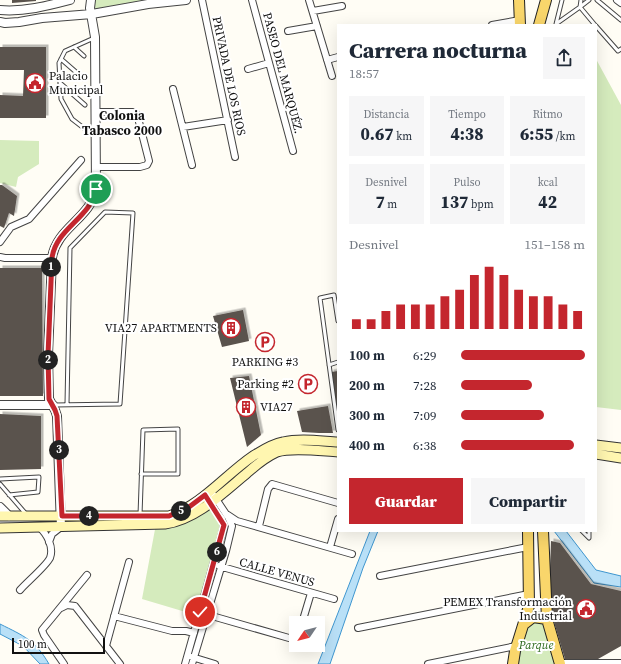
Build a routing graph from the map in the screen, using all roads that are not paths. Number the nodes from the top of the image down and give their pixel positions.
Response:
1 (70, 0) edge
2 (91, 0) edge
3 (186, 0) edge
4 (202, 0) edge
5 (252, 0) edge
6 (309, 0) edge
7 (519, 0) edge
8 (546, 0) edge
9 (562, 0) edge
10 (581, 0) edge
11 (589, 0) edge
12 (597, 0) edge
13 (618, 0) edge
14 (621, 3) edge
15 (342, 6) dead end
16 (580, 6) junction
17 (0, 10) edge
18 (313, 11) junction
19 (92, 14) junction
20 (621, 20) edge
21 (0, 22) edge
22 (520, 23) edge
23 (506, 24) edge
24 (539, 24) edge
25 (595, 24) edge
26 (317, 26) junction
27 (597, 26) edge
28 (288, 31) dead end
29 (95, 37) junction
30 (74, 47) junction
31 (621, 49) edge
32 (84, 56) dead end
33 (337, 57) edge
34 (61, 59) junction
35 (327, 60) junction
36 (269, 63) junction
37 (248, 70) dead end
38 (332, 76) dead end
39 (84, 80) dead end
40 (60, 83) junction
41 (173, 89) dead end
42 (85, 105) dead end
43 (96, 112) junction
44 (228, 120) junction
45 (183, 127) junction
46 (96, 137) junction
47 (293, 151) dead end
48 (236, 157) dead end
49 (81, 160) dead end
50 (192, 165) dead end
51 (96, 167) junction
52 (0, 242) edge
53 (0, 257) edge
54 (52, 258) junction
55 (337, 314) edge
56 (337, 362) edge
57 (329, 365) junction
58 (0, 400) edge
59 (51, 403) junction
60 (67, 404) junction
61 (0, 405) edge
62 (337, 423) edge
63 (337, 442) edge
64 (597, 445) edge
65 (621, 448) edge
66 (337, 452) edge
67 (597, 454) edge
68 (621, 458) edge
69 (141, 474) junction
70 (0, 479) edge
71 (0, 484) edge
72 (9, 495) junction
73 (210, 497) junction
74 (337, 503) edge
75 (0, 507) edge
76 (27, 515) junction
77 (4, 516) edge
78 (62, 516) junction
79 (140, 516) junction
80 (222, 521) junction
81 (234, 521) junction
82 (337, 522) edge
83 (259, 526) junction
84 (39, 527) junction
85 (62, 527) junction
86 (0, 528) edge
87 (528, 532) edge
88 (543, 532) edge
89 (583, 532) edge
90 (589, 532) edge
91 (49, 542) junction
92 (330, 547) junction
93 (528, 547) junction
94 (352, 554) dead end
95 (129, 562) dead end
96 (214, 563) junction
97 (221, 568) junction
98 (87, 574) dead end
99 (380, 576) dead end
100 (20, 590) dead end
101 (311, 593) junction
102 (529, 594) junction
103 (334, 599) dead end
104 (60, 609) junction
105 (200, 612) junction
106 (207, 614) junction
107 (114, 616) junction
108 (304, 616) edge
109 (547, 619) junction
110 (523, 625) junction
111 (358, 628) dead end
112 (194, 633) junction
113 (289, 638) edge
114 (106, 646) junction
115 (516, 646) junction
116 (187, 655) junction
117 (193, 661) edge
118 (621, 662) edge
119 (64, 664) edge
120 (120, 664) edge
121 (185, 664) edge
122 (215, 664) edge
123 (428, 664) edge
124 (513, 664) edge
125 (560, 664) edge

1 - 17 street
2 - 19 street
3 - 19 street
4 - 44 street, PRIVADA DE LOS RIOS
5 - 36 street, PASEO DEL MARQUÉZ.
6 - 18 street
7 - 22 main road
8 - 24 main road
9 - 16 lane
10 - 16 lane
11 - 16 lane
12 - 20 lane
13 - 14 street
15 - 18 street
16 - 25 lane
18 - 26 street
19 - 21 street
19 - 29 street
22 - 23 street
26 - 28 street
26 - 35 street
27 - 31 lane
29 - 30 lane
29 - 43 street
30 - 32 lane
30 - 34 lane
33 - 35 street
34 - 39 lane
34 - 40 lane
35 - 38 street
36 - 37 street
36 - 47 street, PASEO DEL MARQUÉZ.
40 - 42 lane
40 - 46 lane
41 - 45 street
43 - 46 street
43 - 51 street
44 - 45 street
44 - 48 street, PRIVADA DE LOS RIOS
45 - 50 street
46 - 51 street
49 - 52 street
51 - 54 street
53 - 54 street
54 - 59 street
55 - 57 lane
56 - 57 lane
57 - 62 lane
58 - 59 street
59 - 60 lane
59 - 61 street
59 - 78 street
60 - 60 lane
63 - 73 main road
64 - 65 main road
66 - 73 main road
67 - 68 main road
69 - 69 lane
69 - 79 lane
70 - 72 lane
71 - 72 lane
72 - 76 lane
73 - 79 main road
73 - 80 street
73 - 81 street
73 - 85 main road
74 - 83 street
75 - 77 street
76 - 77 main road
76 - 78 main road
78 - 79 main road
78 - 85 street
80 - 81 street
80 - 96 street
81 - 83 street
81 - 97 street
82 - 92 street
83 - 92 street
84 - 85 main road
84 - 86 main road
84 - 91 street
85 - 91 street
87 - 93 main road
88 - 109 main road
89 - 90 lane
91 - 100 street
92 - 94 street
93 - 99 street
93 - 102 main road
95 - 107 street
96 - 97 street, CALLE VENUS
96 - 105 street
97 - 101 street, CALLE VENUS
97 - 106 street
98 - 104 street
101 - 103 street, CALLE VENUS
101 - 108 street
102 - 110 main road
102 - 111 street
104 - 114 street
104 - 119 street
105 - 106 street
105 - 112 street
106 - 113 street
106 - 117 street
107 - 112 street
107 - 114 street
109 - 110 main road
109 - 125 main road
110 - 115 main road
112 - 116 street
114 - 120 street
115 - 123 street
115 - 124 main road
116 - 117 street
116 - 121 street
117 - 122 street
118 - 125 street

